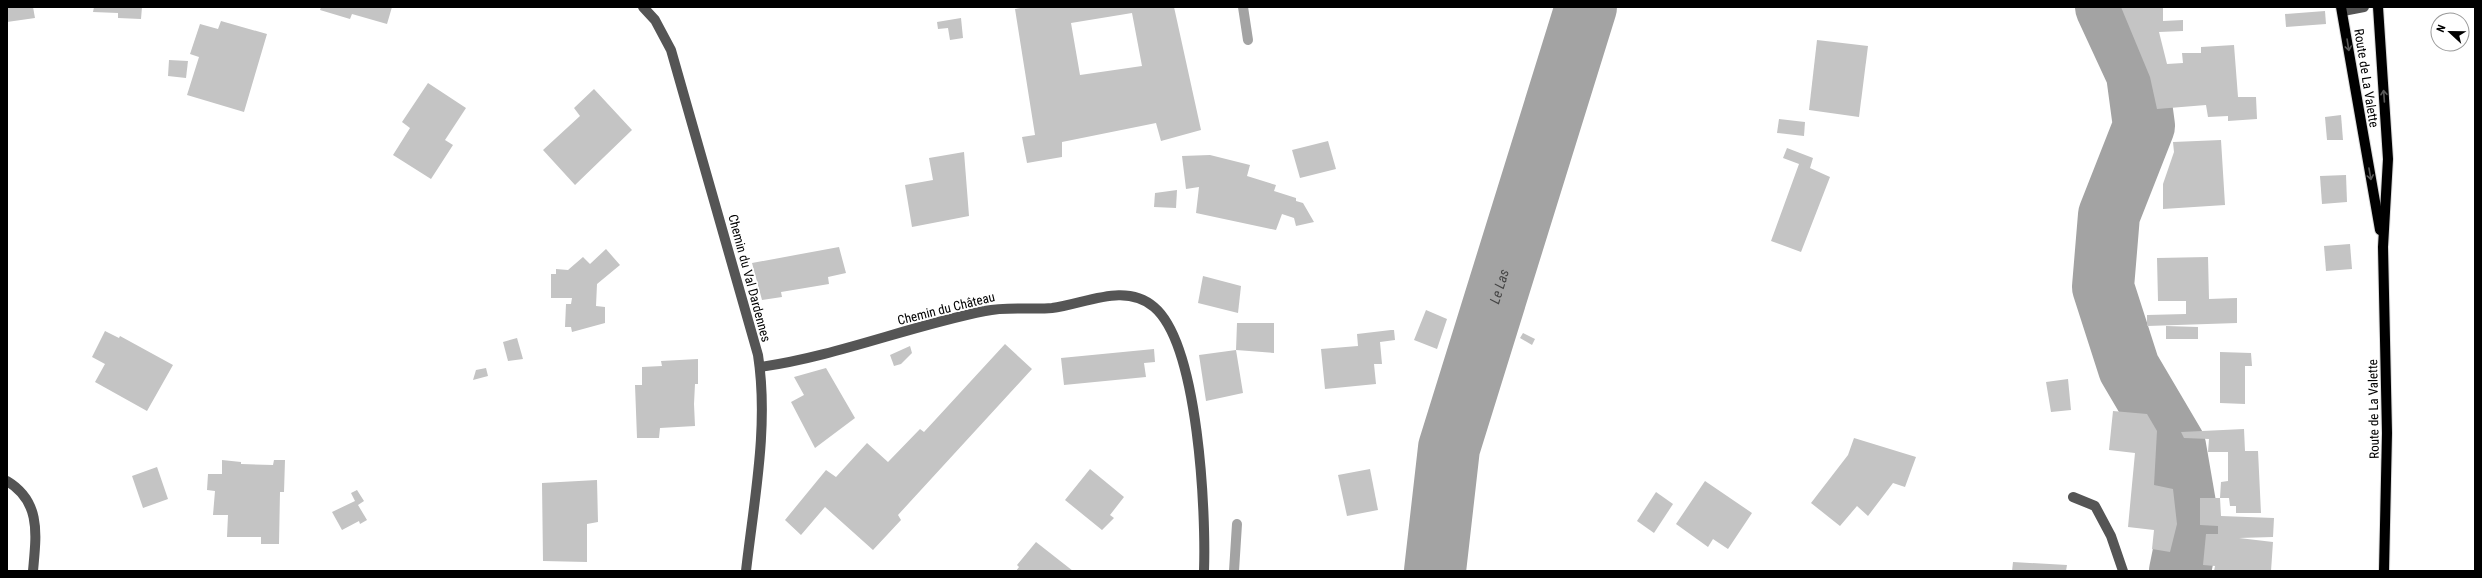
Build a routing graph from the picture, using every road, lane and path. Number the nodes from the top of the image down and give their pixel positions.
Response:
1 (658, 7) edge
2 (2364, 7) edge
3 (2378, 7) edge
4 (2342, 9) edge
5 (646, 10) edge
6 (2383, 247) junction
7 (760, 367) junction
8 (7, 481) edge
9 (2073, 497) dead end
10 (33, 571) edge
11 (746, 571) edge
12 (1204, 571) edge
13 (2122, 571) edge
14 (2384, 571) edge

1 - 5 street
2 - 4 street
6 -> 3 main road, Route de La Valette
4 -> 6 main road, Route de La Valette
5 - 7 street, Chemin du Val Dardennes
6 - 14 main road, Route de La Valette
7 - 11 street, Chemin du Val Dardennes
7 - 12 street, Chemin du Château
8 - 10 street
9 - 13 street

